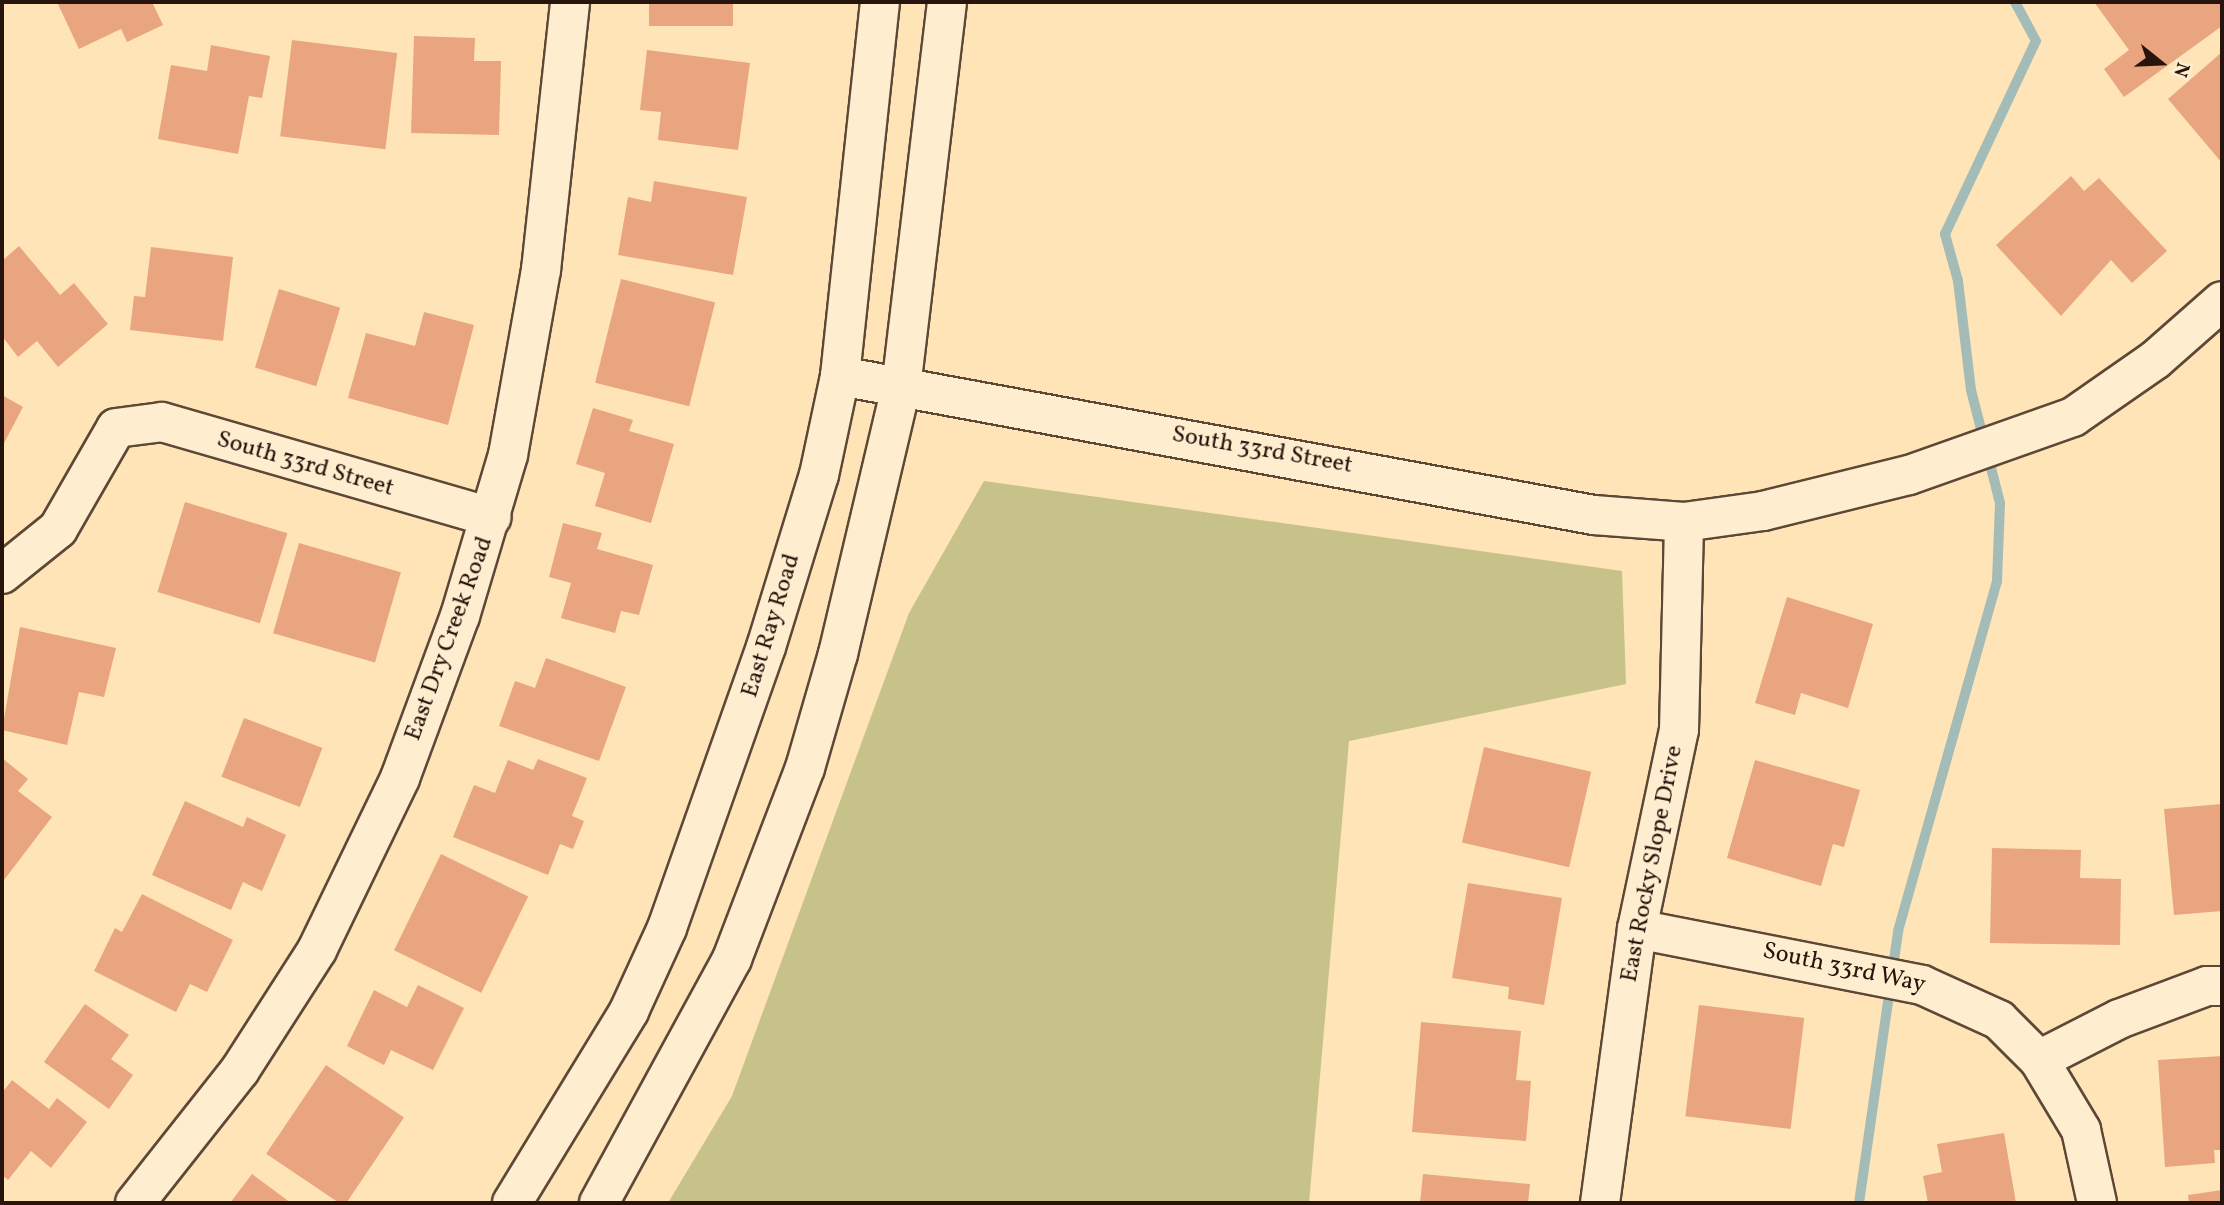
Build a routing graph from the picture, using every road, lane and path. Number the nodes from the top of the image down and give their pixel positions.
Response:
1 (570, 2) edge
2 (880, 2) edge
3 (947, 2) edge
4 (2222, 301) edge
5 (840, 376) junction
6 (901, 388) junction
7 (492, 517) junction
8 (1684, 522) junction
9 (2, 574) edge
10 (1637, 929) junction
11 (2222, 986) edge
12 (2039, 1060) junction
13 (135, 1203) edge
14 (512, 1203) edge
15 (599, 1203) edge
16 (1600, 1203) edge
17 (2097, 1203) edge

1 - 7 street, East Dry Creek Road
2 - 5 street, East Ray Road
3 - 6 street
4 - 8 street, South 33rd Street
5 - 6 street, South 33rd Street
5 - 14 street, East Ray Road
6 - 8 street, South 33rd Street
6 - 15 street
7 - 9 street, South 33rd Street
7 - 13 street, East Dry Creek Road
8 - 10 street, East Rocky Slope Drive
10 - 12 street, South 33rd Way
10 - 16 street, East Rocky Slope Drive
11 - 12 street
12 - 17 street, South 33rd Way

